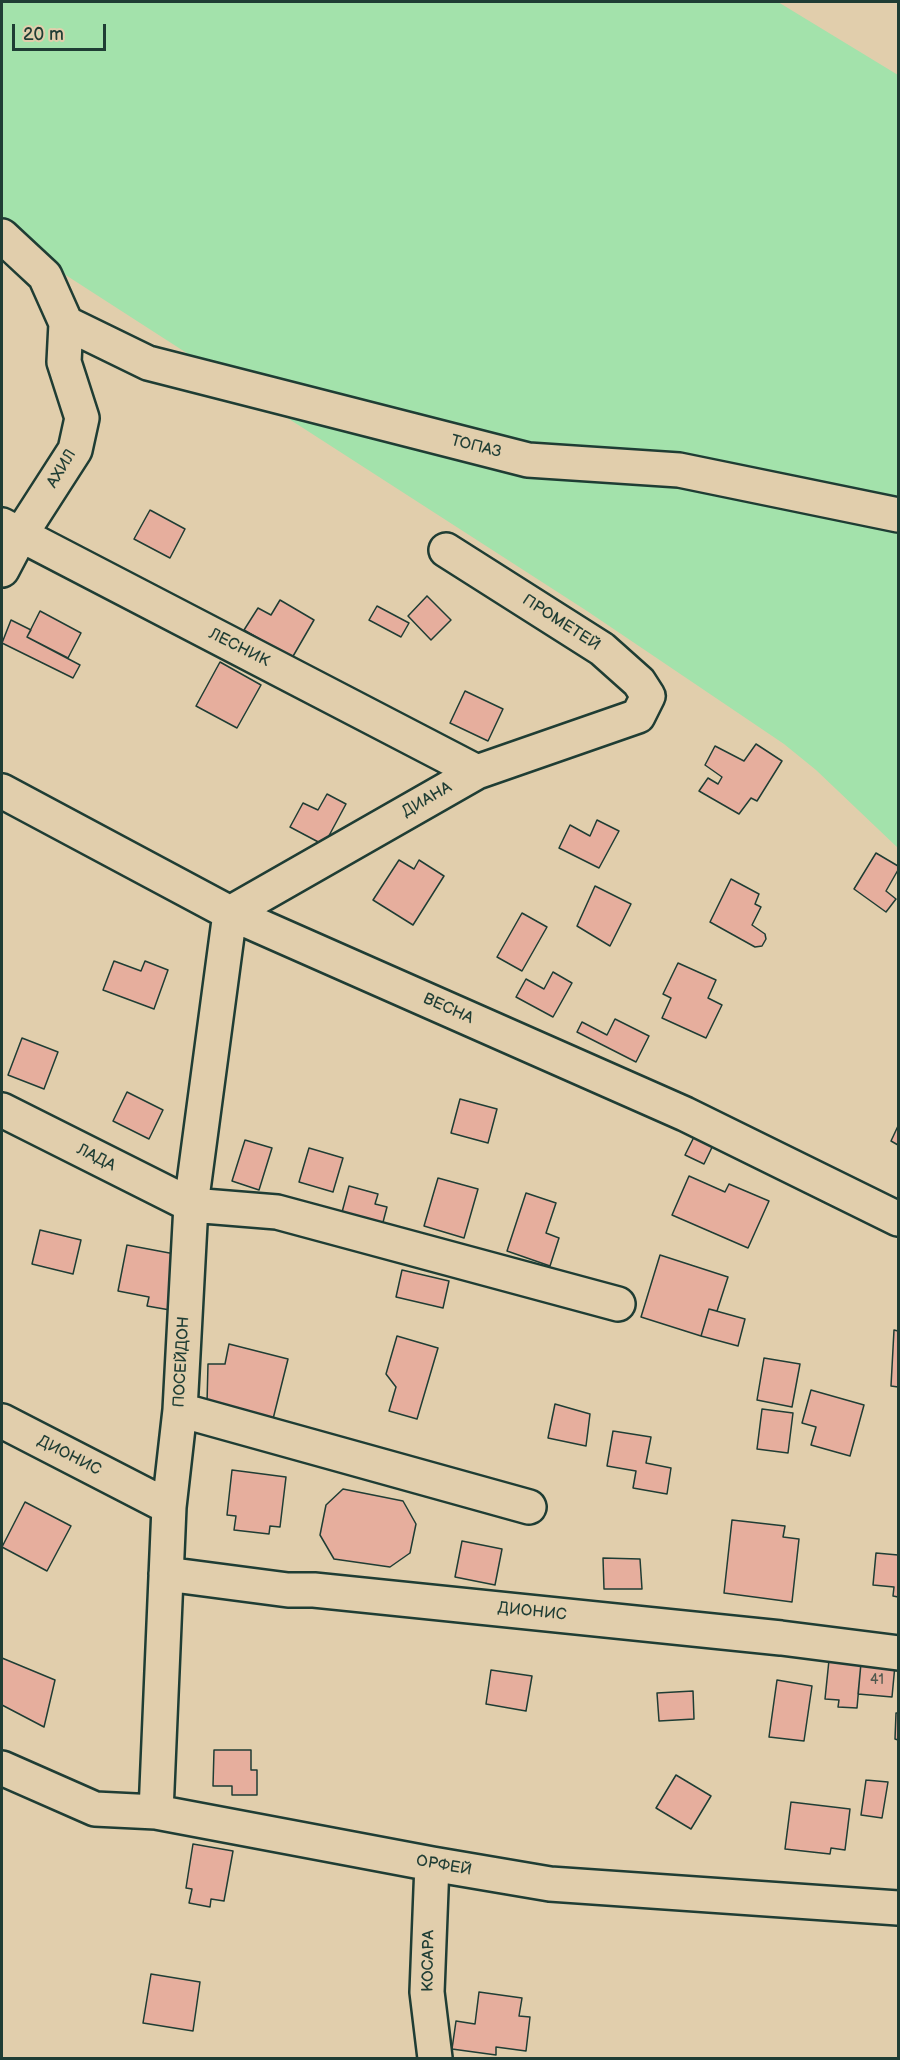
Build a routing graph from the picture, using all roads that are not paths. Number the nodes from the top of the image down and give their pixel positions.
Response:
1 (2, 236) edge
2 (66, 323) junction
3 (898, 515) edge
4 (11, 530) edge
5 (446, 550) dead end
6 (2, 570) edge
7 (638, 716) joint
8 (477, 772) junction
9 (2, 791) edge
10 (230, 913) junction
11 (2, 1110) edge
12 (191, 1205) junction
13 (898, 1219) edge
14 (618, 1304) dead end
15 (180, 1410) junction
16 (2, 1421) edge
17 (169, 1507) junction
18 (529, 1507) dead end
19 (166, 1574) junction
20 (898, 1653) edge
21 (2, 1768) edge
22 (156, 1812) junction
23 (432, 1864) junction
24 (898, 1908) edge
25 (435, 2058) edge

1 - 2 street
2 - 3 street, ТОПАЗ
2 - 4 street, АХИЛ
4 - 6 street, АХИЛ
4 - 8 street, ЛЕСНИК
5 - 7 street, ПРОМЕТЕЙ
7 - 8 street, ДИАНА
8 - 10 street, ДИАНА
9 - 10 street, ВЕСНА
10 - 12 street, ПОСЕЙДОН
10 - 13 street, ВЕСНА
11 - 12 street, ЛАДА
12 - 14 street
12 - 15 street, ПОСЕЙДОН
15 - 17 street, ПОСЕЙДОН
15 - 18 street
16 - 17 street, ДИОНИС
17 - 19 street, ПОСЕЙДОН
19 - 20 street, ДИОНИС
19 - 22 street, ПОСЕЙДОН
21 - 22 street, ОРФЕЙ
22 - 23 street, ОРФЕЙ
23 - 24 street, ОРФЕЙ
23 - 25 street, КОСАРА

